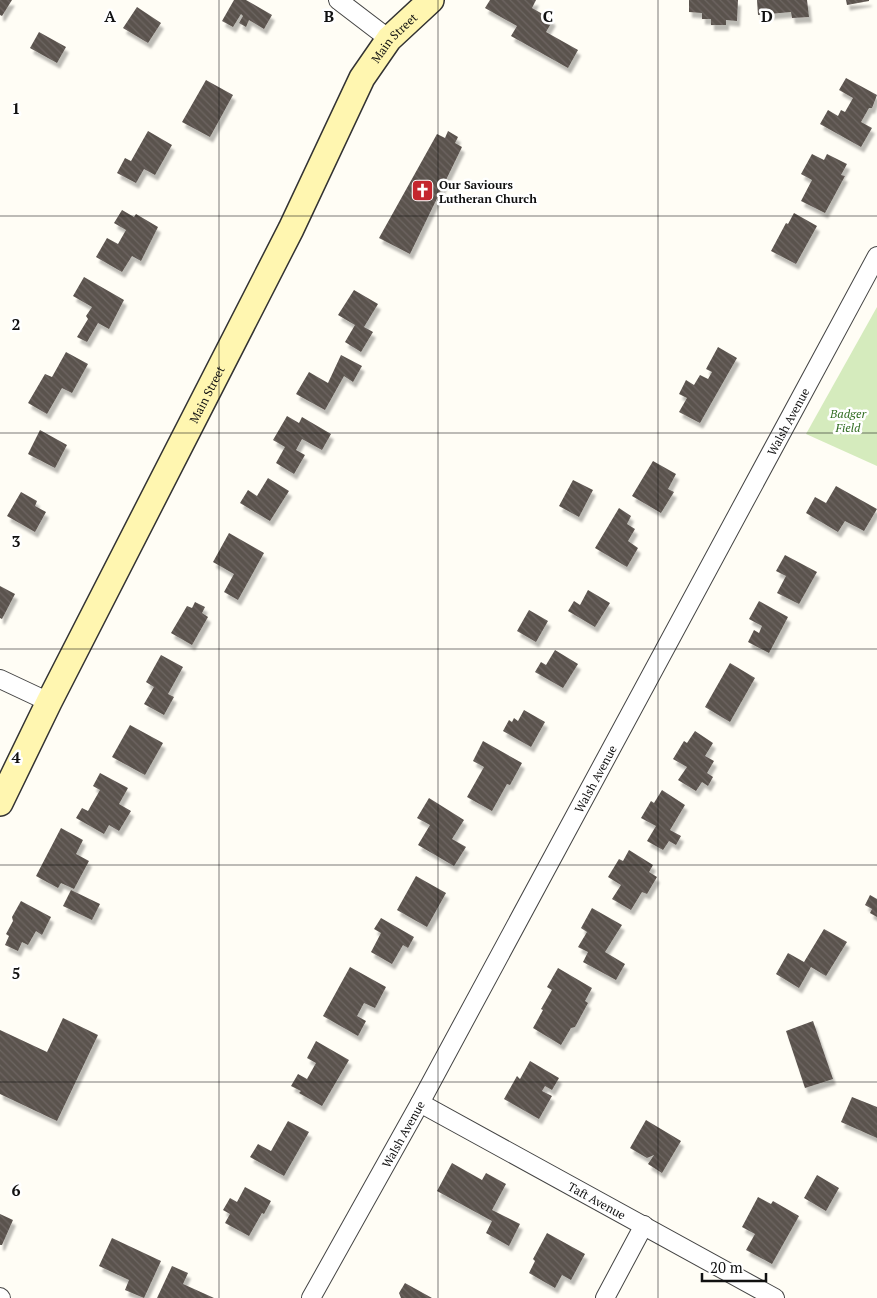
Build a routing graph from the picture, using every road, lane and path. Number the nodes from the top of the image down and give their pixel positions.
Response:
1 (338, 0) edge
2 (431, 0) edge
3 (389, 39) junction
4 (877, 256) edge
5 (0, 679) edge
6 (49, 702) junction
7 (0, 803) edge
8 (420, 1103) junction
9 (644, 1225) junction
10 (311, 1298) edge
11 (605, 1298) edge
12 (774, 1298) edge

1 - 3 street
2 - 3 main road, Main Street
3 - 6 main road, Main Street
4 - 8 street, Walsh Avenue
5 - 6 street
6 - 7 main road, Main Street
8 - 9 street, Taft Avenue
8 - 10 street, Walsh Avenue
9 - 11 street
9 - 12 street, Taft Avenue

